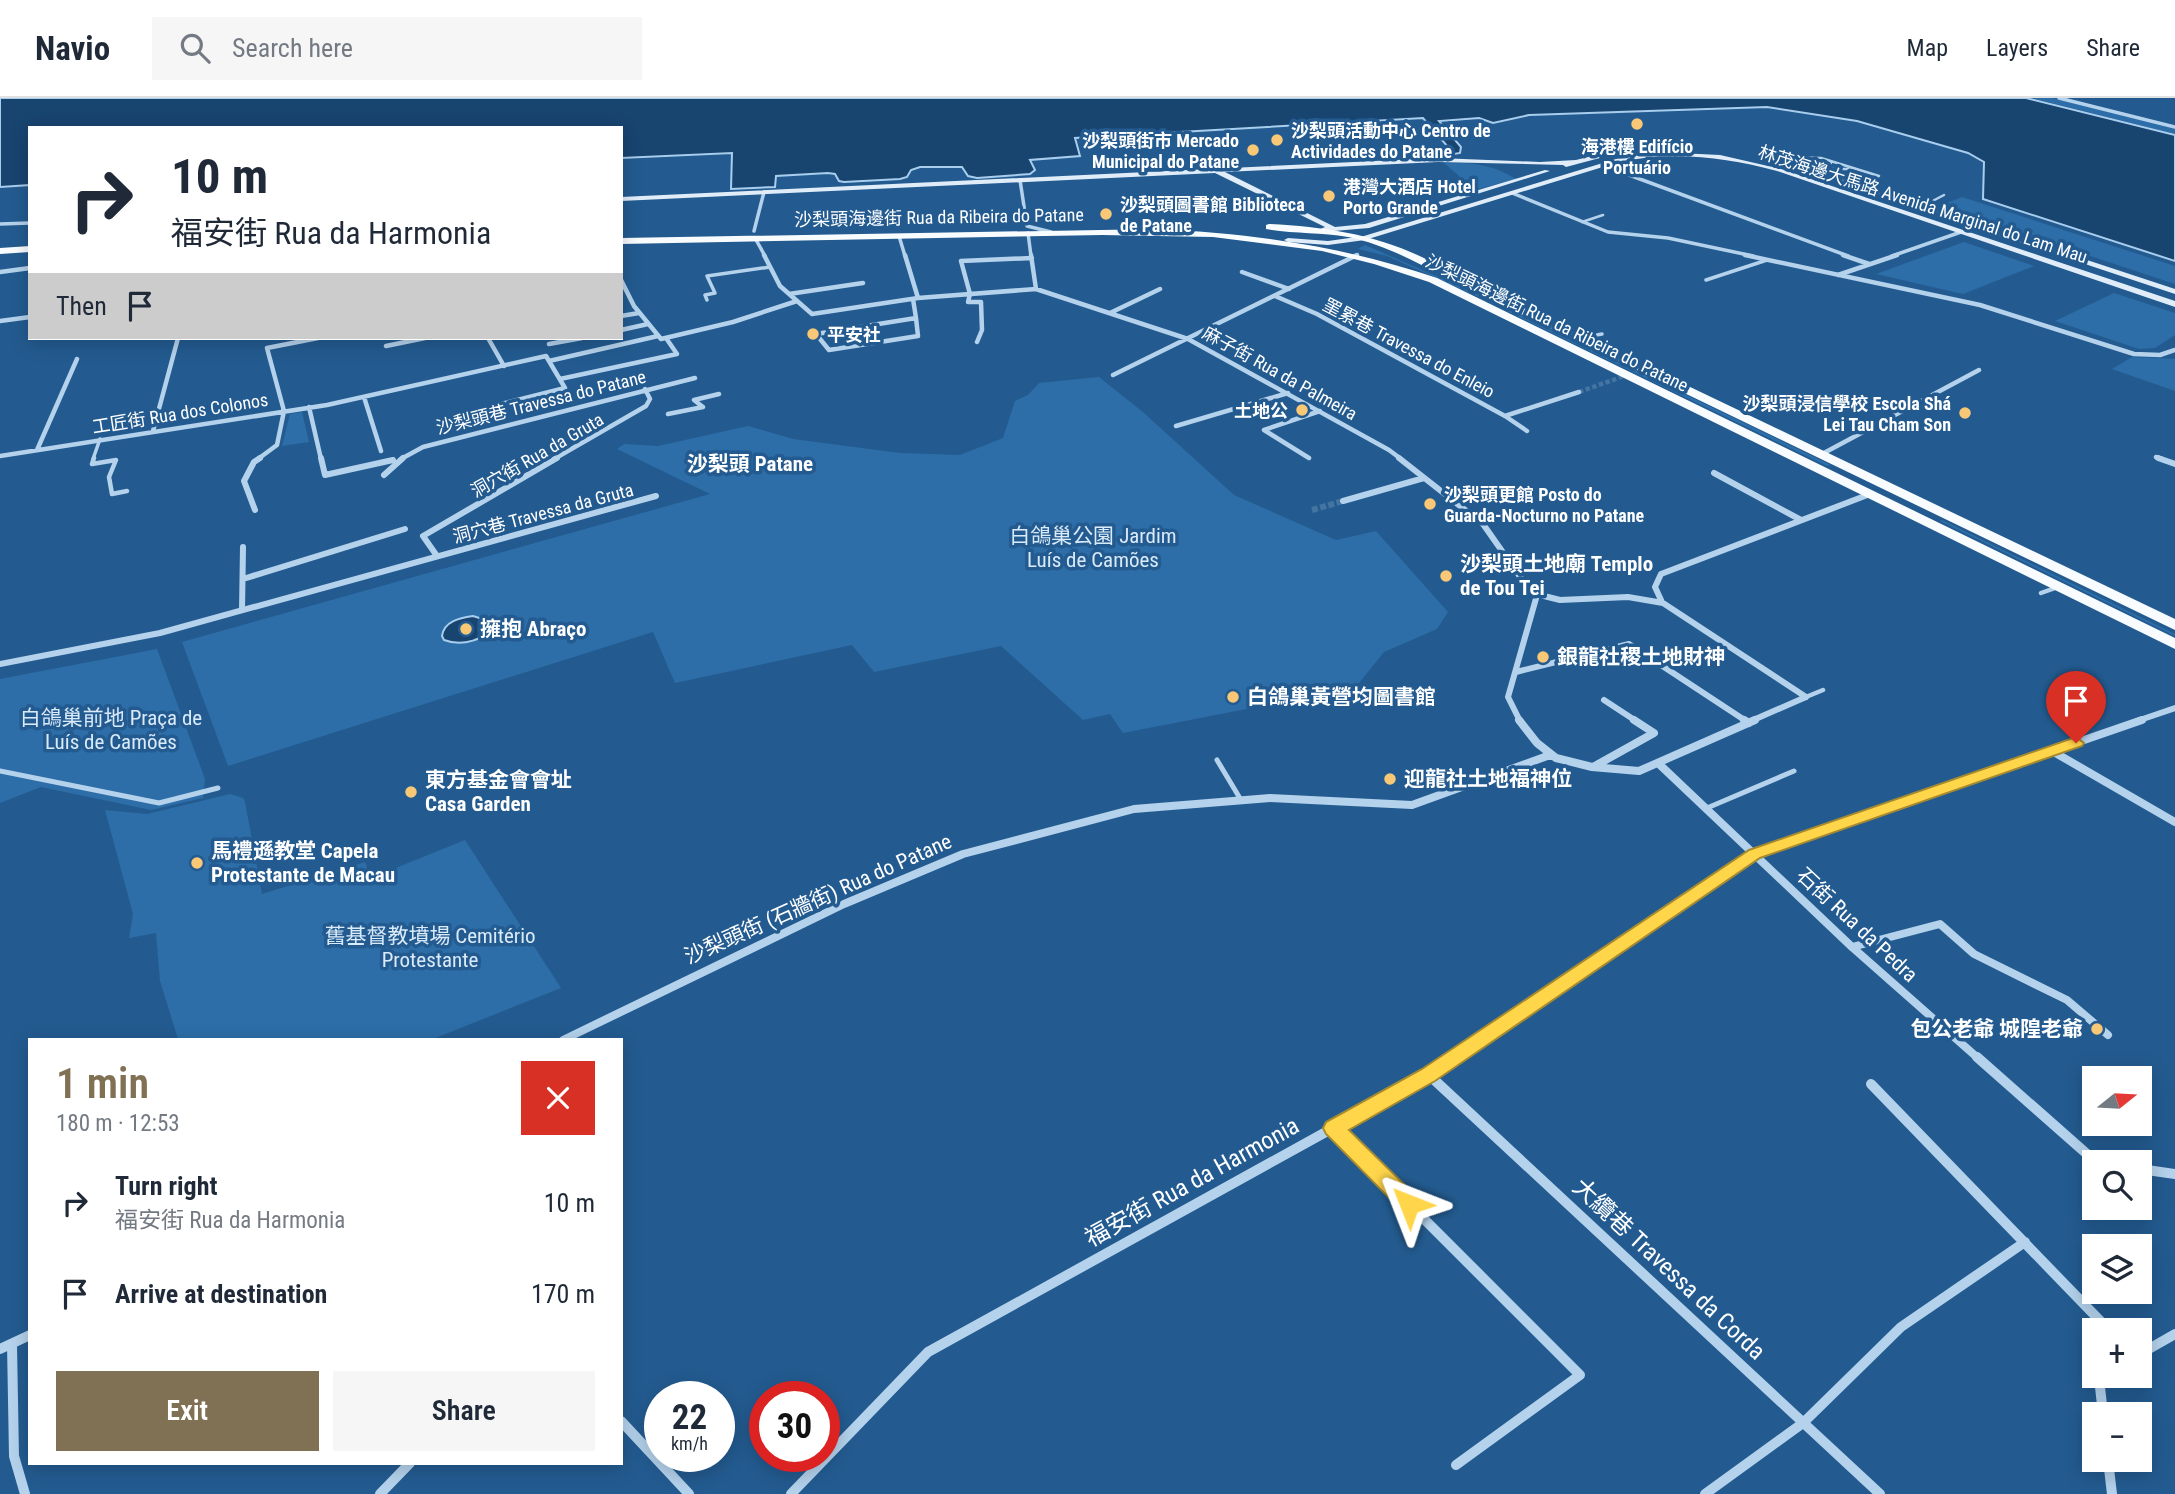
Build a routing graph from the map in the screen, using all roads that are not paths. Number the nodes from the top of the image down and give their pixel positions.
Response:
1 (2059, 98) edge
2 (2175, 127) edge
3 (1760, 157) junction
4 (1454, 160) junction
5 (1575, 162) junction
6 (1785, 163) junction
7 (1839, 163) junction
8 (1602, 165) junction
9 (1805, 169) junction
10 (1858, 170) junction
11 (1216, 171) junction
12 (1523, 178) junction
13 (1020, 180) junction
14 (1852, 185) junction
15 (1535, 186) junction
16 (764, 192) junction
17 (1512, 193) junction
18 (1944, 195) dead end
19 (623, 199) edge
20 (1918, 206) junction
21 (1898, 211) junction
22 (1603, 215) dead end
23 (1582, 222) junction
24 (28, 223) edge
25 (0, 225) edge
26 (1028, 229) junction
27 (1338, 231) junction
28 (1961, 232) junction
29 (623, 233) edge
30 (754, 235) junction
31 (899, 236) junction
32 (1365, 238) junction
33 (1288, 240) junction
34 (623, 241) edge
35 (28, 250) edge
36 (0, 252) edge
37 (1357, 255) junction
38 (1032, 258) junction
39 (1767, 260) junction
40 (1869, 264) junction
41 (770, 267) junction
42 (28, 268) edge
43 (0, 272) edge
44 (1242, 272) dead end
45 (1838, 275) junction
46 (1706, 280) dead end
47 (623, 283) edge
48 (863, 283) dead end
49 (1036, 289) junction
50 (1160, 289) dead end
51 (1289, 289) junction
52 (2175, 292) edge
53 (628, 294) junction
54 (789, 294) junction
55 (970, 294) junction
56 (623, 295) edge
57 (1275, 296) junction
58 (915, 298) junction
59 (707, 300) dead end
60 (797, 301) junction
61 (2175, 304) edge
62 (639, 313) junction
63 (1110, 313) junction
64 (623, 316) edge
65 (28, 317) edge
66 (916, 318) junction
67 (0, 321) edge
68 (648, 324) junction
69 (623, 330) edge
70 (1602, 334) dead end
71 (661, 338) junction
72 (1188, 339) junction
73 (1588, 339) junction
74 (177, 340) edge
75 (308, 340) edge
76 (415, 340) edge
77 (489, 340) edge
78 (571, 340) edge
79 (977, 342) dead end
80 (549, 344) dead end
81 (386, 346) dead end
82 (2175, 350) edge
83 (77, 359) dead end
84 (548, 359) junction
85 (504, 366) junction
86 (1979, 370) dead end
87 (1113, 375) dead end
88 (695, 378) dead end
89 (559, 379) junction
90 (645, 389) junction
91 (1578, 392) tunnel mouth
92 (1288, 393) junction
93 (719, 394) dead end
94 (364, 397) junction
95 (497, 405) dead end
96 (309, 407) junction
97 (284, 411) junction
98 (1320, 411) junction
99 (668, 414) dead end
100 (1505, 416) junction
101 (1176, 426) dead end
102 (153, 430) junction
103 (1527, 431) dead end
104 (100, 439) junction
105 (37, 450) junction
106 (381, 451) dead end
107 (1822, 454) junction
108 (0, 456) edge
109 (2156, 457) dead end
110 (1309, 458) dead end
111 (395, 461) junction
112 (2175, 464) edge
113 (1714, 473) dead end
114 (384, 475) dead end
115 (1424, 478) junction
116 (127, 491) dead end
117 (1870, 494) junction
118 (656, 496) dead end
119 (1343, 501) tunnel mouth
120 (255, 510) dead end
121 (1801, 520) junction
122 (405, 529) dead end
123 (423, 536) joint
124 (243, 547) dead end
125 (437, 556) junction
126 (243, 579) junction
127 (2058, 587) junction
128 (2041, 593) dead end
129 (1538, 595) junction
130 (1663, 603) junction
131 (242, 610) junction
132 (2175, 625) edge
133 (2175, 644) edge
134 (0, 664) edge
135 (1516, 672) junction
136 (1822, 690) dead end
137 (1807, 697) junction
138 (1604, 700) dead end
139 (2175, 708) edge
140 (1749, 723) junction
141 (2052, 751) junction
142 (1550, 755) junction
143 (1217, 760) dead end
144 (1658, 763) junction
145 (1593, 767) junction
146 (0, 771) edge
147 (1794, 771) dead end
148 (218, 788) dead end
149 (1241, 800) junction
150 (1707, 808) junction
151 (2175, 822) edge
152 (1755, 854) junction
153 (1852, 947) junction
154 (2108, 1035) dead end
155 (567, 1038) edge
156 (1429, 1075) junction
157 (1871, 1084) dead end
158 (1333, 1128) junction
159 (2082, 1150) edge
160 (2152, 1171) edge
161 (2175, 1174) edge
162 (2025, 1241) junction
163 (2098, 1318) edge
164 (2175, 1334) edge
165 (28, 1336) edge
166 (12, 1344) junction
167 (2152, 1347) edge
168 (0, 1349) edge
169 (623, 1423) edge
170 (1803, 1423) junction
171 (408, 1465) edge
172 (1456, 1465) dead end
173 (2109, 1472) edge
174 (26, 1494) edge
175 (380, 1494) edge
176 (689, 1494) edge
177 (791, 1494) edge
178 (1705, 1494) edge
179 (1880, 1494) edge
180 (2112, 1494) edge

1 - 2 street
3 - 5 main road, 林茂海邊大馬路 Avenida Marginal do Lam Mau
3 - 6 main road, 林茂海邊大馬路 Avenida Marginal do Lam Mau
3 - 7 lane
4 - 5 main road
4 - 11 main road
4 - 12 main road
5 - 12 main road
6 - 7 lane
6 - 9 main road, 林茂海邊大馬路 Avenida Marginal do Lam Mau
7 - 10 lane
8 - 15 main road, 林茂海邊大馬路 Avenida Marginal do Lam Mau
8 - 21 main road, 林茂海邊大馬路 Avenida Marginal do Lam Mau
8 - 40 street
9 - 10 lane
9 - 14 main road, 林茂海邊大馬路 Avenida Marginal do Lam Mau
10 - 14 lane
11 - 13 main road
11 - 27 main road
12 - 15 main road
12 - 27 main road
13 - 16 main road
13 - 26 street
14 - 20 main road, 林茂海邊大馬路 Avenida Marginal do Lam Mau
15 - 17 main road, 林茂海邊大馬路 Avenida Marginal do Lam Mau
16 - 19 main road
16 - 30 street
17 - 23 street
17 - 32 main road, 林茂海邊大馬路 Avenida Marginal do Lam Mau
18 - 20 lane
20 - 21 main road
20 - 52 main road, 林茂海邊大馬路 Avenida Marginal do Lam Mau
21 - 28 main road, 林茂海邊大馬路 Avenida Marginal do Lam Mau
22 - 23 lane
23 - 39 street
24 - 25 street
26 - 27 main road, 沙梨頭海邊街 Rua da Ribeira do Patane
26 - 30 main road, 沙梨頭海邊街 Rua da Ribeira do Patane
26 - 31 main road, 沙梨頭海邊街 Rua da Ribeira do Patane
26 - 33 main road, 沙梨頭海邊街 Rua da Ribeira do Patane
26 - 38 street
27 - 32 main road, 沙梨頭海邊街 Rua da Ribeira do Patane
28 - 40 street
28 - 61 main road, 林茂海邊大馬路 Avenida Marginal do Lam Mau
29 - 30 main road, 沙梨頭海邊街 Rua da Ribeira do Patane
30 - 31 main road, 沙梨頭海邊街 Rua da Ribeira do Patane
30 - 34 main road, 沙梨頭海邊街 Rua da Ribeira do Patane
30 - 41 street
31 - 58 street
32 - 33 main road, 林茂海邊大馬路 Avenida Marginal do Lam Mau
32 - 73 main road, 沙梨頭海邊街 Rua da Ribeira do Patane
33 - 37 main road, 沙梨頭海邊街 Rua da Ribeira do Patane
35 - 36 main road
37 - 51 street
37 - 117 main road, 沙梨頭海邊街 Rua da Ribeira do Patane
38 - 49 street
38 - 55 street
39 - 45 street
39 - 46 lane
40 - 45 street
41 - 54 street
41 - 59 lane
42 - 43 street
44 - 51 street
45 - 82 street
47 - 53 street
48 - 54 street
49 - 55 street, 麻子街 Rua da Palmeira
49 - 63 street, 麻子街 Rua da Palmeira
50 - 63 street
51 - 57 street
53 - 56 street
53 - 62 street
54 - 60 street
55 - 58 street, 麻子街 Rua da Palmeira
55 - 79 street
57 - 72 street
57 - 100 street, 罣累巷 Travessa do Enleio
58 - 60 street, 麻子街 Rua da Palmeira
58 - 66 street
60 - 71 street, 工匠街 Rua dos Colonos
62 - 64 street
62 - 68 street
63 - 72 street, 麻子街 Rua da Palmeira
65 - 67 street
66 - 66 street
68 - 69 street
68 - 71 street
70 - 73 lane
71 - 84 street, 工匠街 Rua dos Colonos
71 - 89 street
72 - 87 street
72 - 92 street, 麻子街 Rua da Palmeira
73 - 107 main road, 沙梨頭海邊街 Rua da Ribeira do Patane
74 - 102 street
75 - 97 street
76 - 81 street
77 - 85 street
78 - 80 street
83 - 105 street
84 - 85 street, 工匠街 Rua dos Colonos
84 - 89 street
85 - 94 street, 工匠街 Rua dos Colonos
86 - 107 street
88 - 90 street, 沙梨頭巷 Travessa do Patane
89 - 95 street
90 - 111 street, 沙梨頭巷 Travessa do Patane
90 - 123 street, 洞穴街 Rua da Gruta
91 - 100 street
92 - 98 street, 麻子街 Rua da Palmeira
92 - 101 street
93 - 99 street
94 - 96 street, 工匠街 Rua dos Colonos
94 - 106 street
96 - 97 street, 工匠街 Rua dos Colonos
96 - 111 street
97 - 102 street, 工匠街 Rua dos Colonos
97 - 120 street
98 - 110 street
98 - 115 street, 麻子街 Rua da Palmeira
100 - 103 street, 罣累巷 Travessa do Enleio
102 - 104 street, 工匠街 Rua dos Colonos
104 - 105 street, 工匠街 Rua dos Colonos
104 - 116 lane
105 - 108 street, 工匠街 Rua dos Colonos
107 - 132 main road, 沙梨頭海邊街 Rua da Ribeira do Patane
109 - 112 street
111 - 114 street
113 - 121 street
115 - 119 street
115 - 129 street, 麻子街 Rua da Palmeira
117 - 121 street
117 - 127 main road, 沙梨頭海邊街 Rua da Ribeira do Patane
118 - 125 street, 洞穴巷 Travessa da Gruta
121 - 130 street
122 - 126 street
123 - 125 street, 洞穴巷 Travessa da Gruta
124 - 126 street
125 - 131 street, 洞穴巷 Travessa da Gruta
126 - 131 street
127 - 128 lane
127 - 133 main road, 沙梨頭海邊街 Rua da Ribeira do Patane
129 - 130 street, 麻子街 Rua da Palmeira
129 - 135 street
130 - 137 street
131 - 134 street
135 - 140 street
135 - 142 street
136 - 137 lane
137 - 140 street
138 - 145 street
139 - 141 street, 福安街 Rua da Harmonia
140 - 144 street
141 - 151 street
141 - 152 street, 福安街 Rua da Harmonia
142 - 145 street
142 - 149 street, 沙梨頭街 (石牆街) Rua do Patane
143 - 149 lane
144 - 145 street
144 - 150 street, 石街 Rua da Pedra
146 - 148 lane
147 - 150 lane
149 - 155 street, 沙梨頭街 (石牆街) Rua do Patane
150 - 152 street, 石街 Rua da Pedra
152 - 153 street, 石街 Rua da Pedra
152 - 156 street, 福安街 Rua da Harmonia
153 - 154 street
153 - 159 street, 石街 Rua da Pedra
156 - 158 street, 福安街 Rua da Harmonia
156 - 170 street, 大纜巷 Travessa da Corda
157 - 162 street
158 - 172 street
158 - 177 street, 福安街 Rua da Harmonia
160 - 161 street
162 - 163 street
162 - 170 street
164 - 167 street
165 - 166 street
166 - 168 street
166 - 174 street
169 - 176 street
170 - 178 street
170 - 179 street, 大纜巷 Travessa da Corda
171 - 175 street
173 - 180 street

